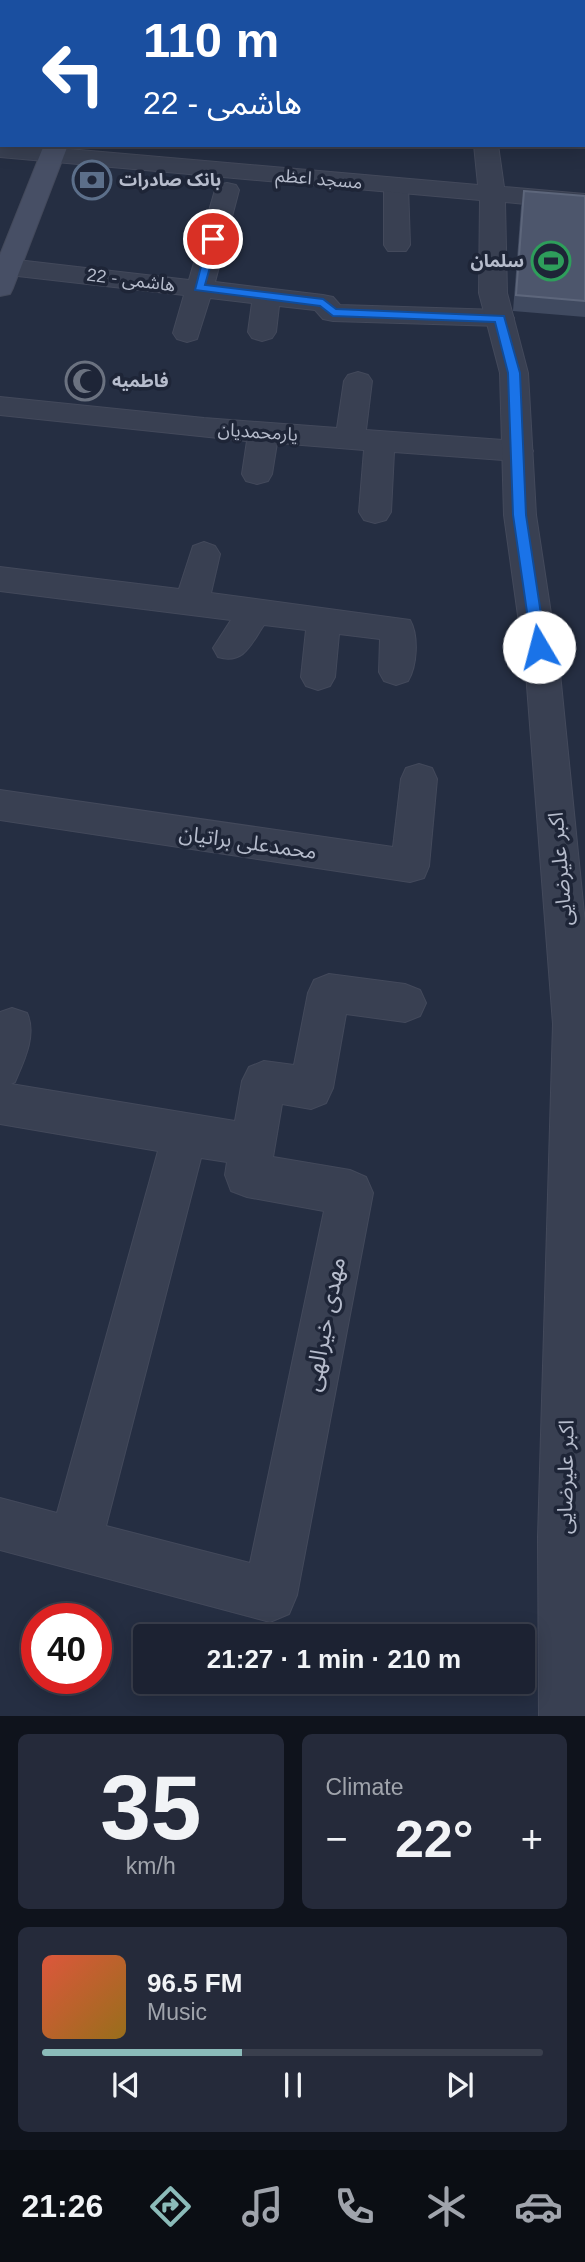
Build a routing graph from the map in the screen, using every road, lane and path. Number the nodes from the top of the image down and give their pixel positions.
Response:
1 (485, 147) edge
2 (0, 150) edge
3 (54, 150) edge
4 (396, 185) junction
5 (227, 190) dead end
6 (492, 194) junction
7 (585, 202) edge
8 (397, 245) dead end
9 (3, 273) edge
10 (199, 288) junction
11 (266, 296) junction
12 (500, 318) junction
13 (262, 332) dead end
14 (187, 333) dead end
15 (358, 381) dead end
16 (0, 406) edge
17 (264, 432) junction
18 (365, 440) junction
19 (517, 451) junction
20 (257, 474) dead end
21 (375, 512) dead end
22 (204, 554) dead end
23 (0, 579) edge
24 (191, 605) junction
25 (255, 612) junction
26 (324, 620) junction
27 (230, 648) dead end
28 (396, 672) dead end
29 (318, 677) dead end
30 (419, 779) dead end
31 (0, 805) edge
32 (405, 1003) dead end
33 (12, 1027) dead end
34 (2, 1100) edge
35 (185, 1134) junction
36 (252, 1145) junction
37 (576, 1344) edge
38 (1, 1528) edge
39 (75, 1544) junction
40 (567, 1716) edge

1 - 6 street, اکبر علیرضایی
2 - 3 street, مسجد اعظم
3 - 4 street, مسجد اعظم
3 - 9 main road
4 - 6 street, مسجد اعظم
4 - 8 street
5 - 10 street
6 - 7 street, مسجد اعظم
6 - 12 street, اکبر علیرضایی
9 - 10 street, هاشمی - 22
10 - 11 street, هاشمی - 22
10 - 14 street
11 - 12 street, هاشمی - 22
11 - 13 street
12 - 19 street, اکبر علیرضایی
15 - 18 street
16 - 17 street, یارمحمدیان
17 - 18 street, یارمحمدیان
17 - 20 street
18 - 19 street, یارمحمدیان
18 - 21 street
19 - 37 street, اکبر علیرضایی
22 - 24 street
23 - 24 street
24 - 25 street
25 - 26 street
25 - 27 street
26 - 28 street
26 - 29 street
30 - 31 street, محمدعلی براتیان
32 - 36 street, مهدی خیرالهی
33 - 34 street
34 - 35 street
35 - 36 street
35 - 39 street
36 - 39 street, مهدی خیرالهی
37 - 40 street, اکبر علیرضایی
38 - 39 street, مهدی خیرالهی

